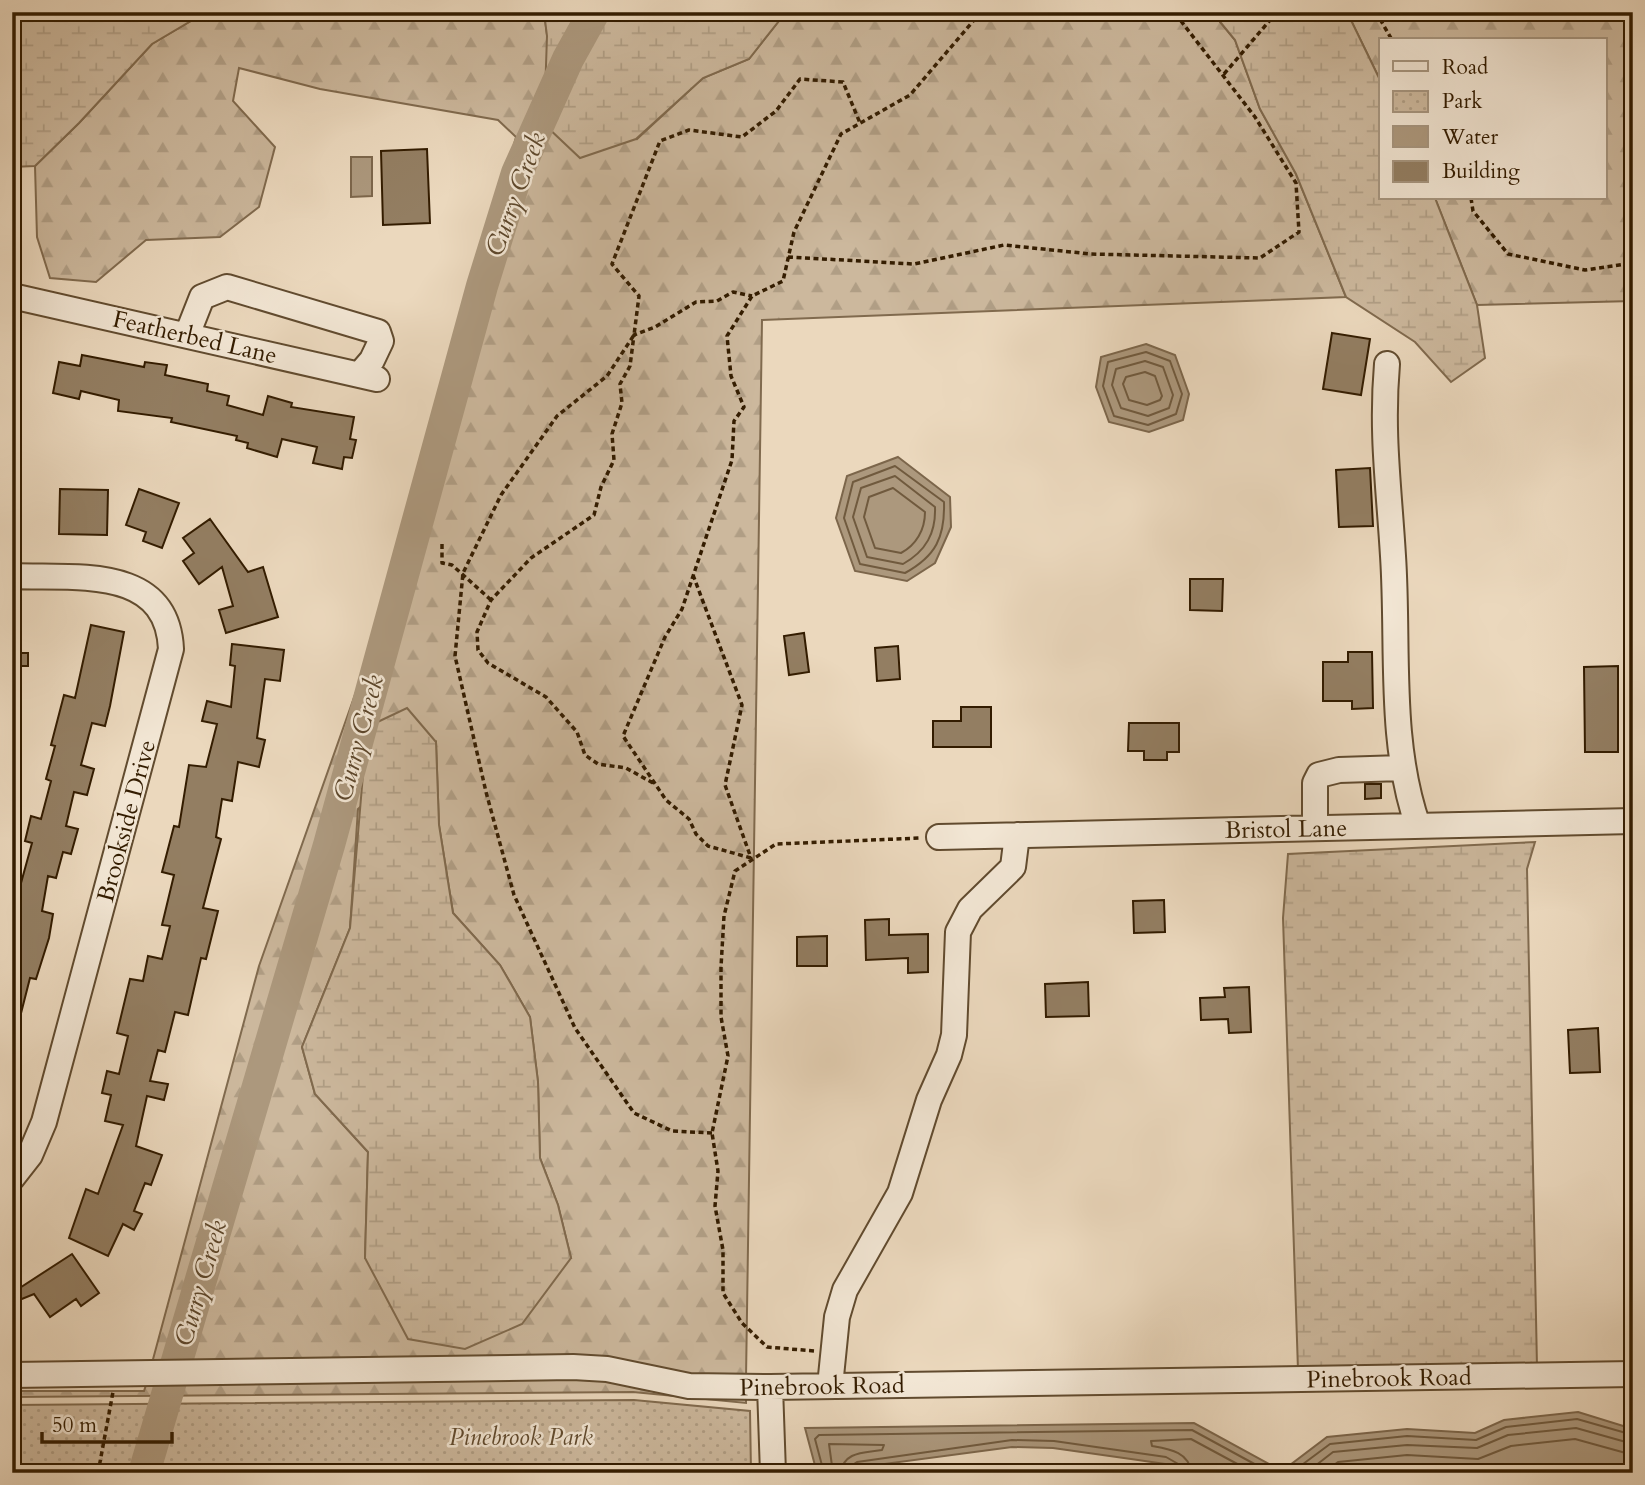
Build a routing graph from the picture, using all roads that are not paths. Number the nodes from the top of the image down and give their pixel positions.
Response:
1 (12, 296) edge
2 (187, 335) junction
3 (1387, 364) dead end
4 (12, 576) edge
5 (1402, 768) junction
6 (1633, 821) edge
7 (1418, 826) junction
8 (1315, 828) junction
9 (1017, 835) junction
10 (939, 837) road end
11 (12, 1178) edge
12 (1633, 1374) edge
13 (12, 1375) edge
14 (830, 1386) junction
15 (770, 1387) junction
16 (773, 1473) edge

1 - 2 street, Featherbed Lane
2 - 2 street, Featherbed Lane
3 - 5 street
4 - 11 street, Brookside Drive
5 - 7 street
5 - 8 street
6 - 7 street, Bristol Lane
7 - 8 street, Bristol Lane
8 - 9 street, Bristol Lane
9 - 10 street, Bristol Lane
9 - 14 street
12 - 14 street, Pinebrook Road
13 - 15 street, Pinebrook Road
14 - 15 street, Pinebrook Road
15 - 16 street

